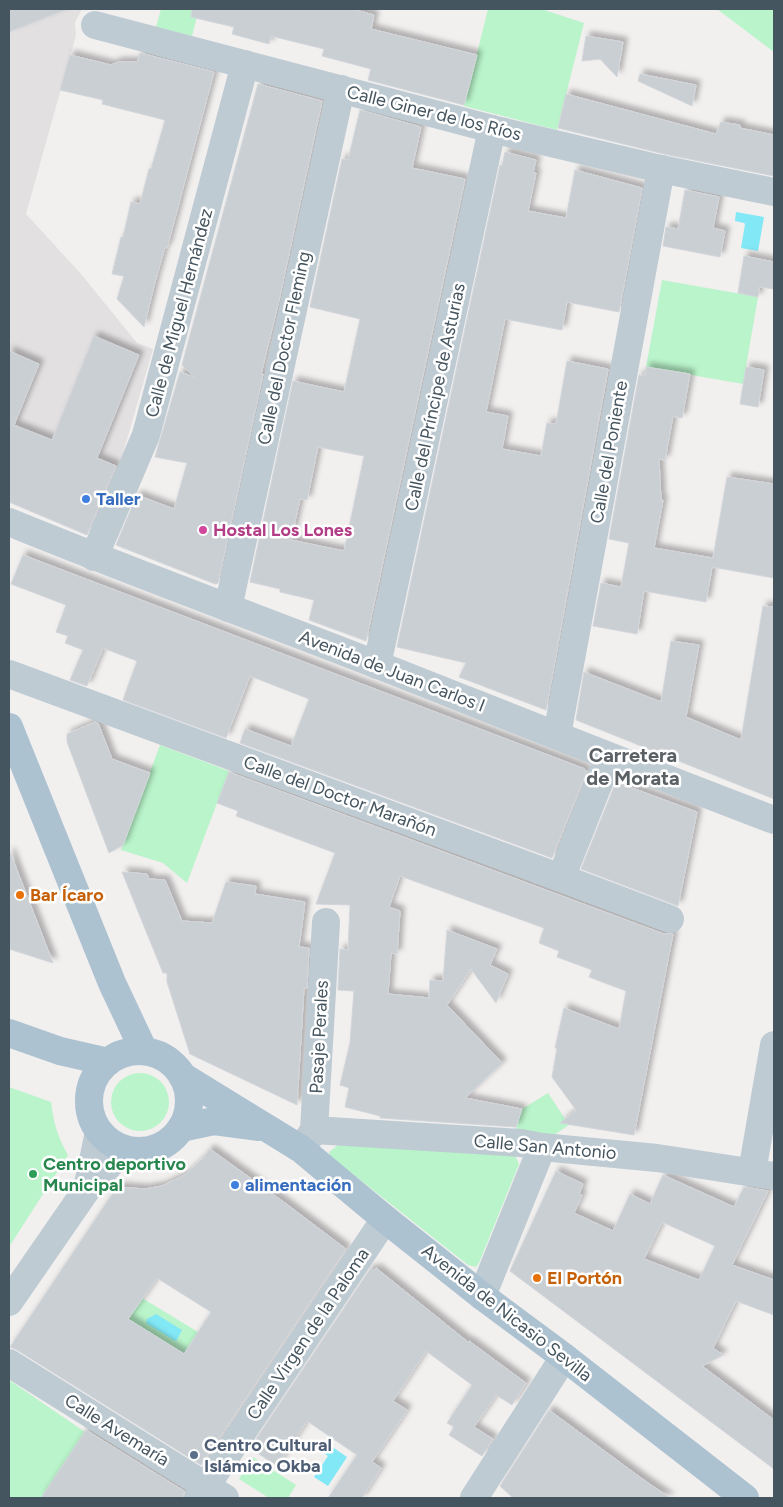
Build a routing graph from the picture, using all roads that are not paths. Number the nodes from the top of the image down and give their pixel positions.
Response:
1 (96, 25) dead end
2 (245, 64) junction
3 (341, 89) junction
4 (492, 129) junction
5 (661, 169) junction
6 (774, 192) edge
7 (9, 522) edge
8 (94, 557) junction
9 (228, 608) junction
10 (377, 665) junction
11 (9, 674) edge
12 (9, 727) edge
13 (557, 735) junction
14 (609, 757) junction
15 (774, 820) edge
16 (561, 878) junction
17 (670, 919) dead end
18 (326, 922) dead end
19 (112, 983) junction
20 (9, 1034) edge
21 (774, 1045) edge
22 (60, 1051) junction
23 (144, 1051) junction
24 (112, 1059) junction
25 (182, 1076) junction
26 (90, 1088) junction
27 (182, 1128) junction
28 (268, 1128) junction
29 (99, 1132) junction
30 (307, 1139) junction
31 (542, 1147) junction
32 (124, 1149) junction
33 (763, 1174) edge
34 (87, 1188) junction
35 (385, 1219) junction
36 (482, 1296) junction
37 (9, 1302) edge
38 (564, 1357) junction
39 (9, 1363) edge
40 (210, 1494) edge
41 (480, 1496) edge
42 (745, 1498) edge

1 - 2 street, Calle Giner de los Ríos
2 - 3 street, Calle Giner de los Ríos
2 - 8 street, Calle de Miguel Hernández
3 - 4 street, Calle Giner de los Ríos
3 - 9 street, Calle del Doctor Fleming
4 - 5 street, Calle Giner de los Ríos
4 - 10 street, Calle del Príncipe de Asturias
5 - 6 street, Calle Giner de los Ríos
5 - 13 street, Calle del Poniente
7 - 8 street, Avenida de Juan Carlos I
8 - 9 street, Avenida de Juan Carlos I
9 - 10 street, Avenida de Juan Carlos I
10 - 13 street, Avenida de Juan Carlos I
11 - 16 street, Calle del Doctor Marañón
12 - 19 main road
13 - 14 street, Avenida de Juan Carlos I
14 - 15 street, Avenida de Juan Carlos I
14 - 16 street
16 - 17 street, Calle del Doctor Marañón
18 - 30 street, Pasaje Perales
19 - 23 main road
19 - 24 main road
20 - 22 main road
21 - 33 street
22 - 24 main road
22 - 26 main road
23 - 24 main road
23 - 25 main road
24 - 26 main road
25 - 27 main road
25 - 28 main road, Avenida de Nicasio Sevilla
26 - 29 main road
27 - 28 main road, Avenida de Nicasio Sevilla
27 - 32 main road
28 - 30 main road, Avenida de Nicasio Sevilla
29 - 32 main road
29 - 34 street
30 - 31 street, Calle San Antonio
30 - 35 main road, Avenida de Nicasio Sevilla
31 - 33 street, Calle San Antonio
31 - 36 street
32 - 34 street
34 - 37 street
35 - 36 main road, Avenida de Nicasio Sevilla
35 - 40 street, Calle Virgen de la Paloma
36 - 38 main road, Avenida de Nicasio Sevilla
38 - 41 street
38 - 42 main road, Avenida de Nicasio Sevilla
39 - 40 street, Calle Avemaría

